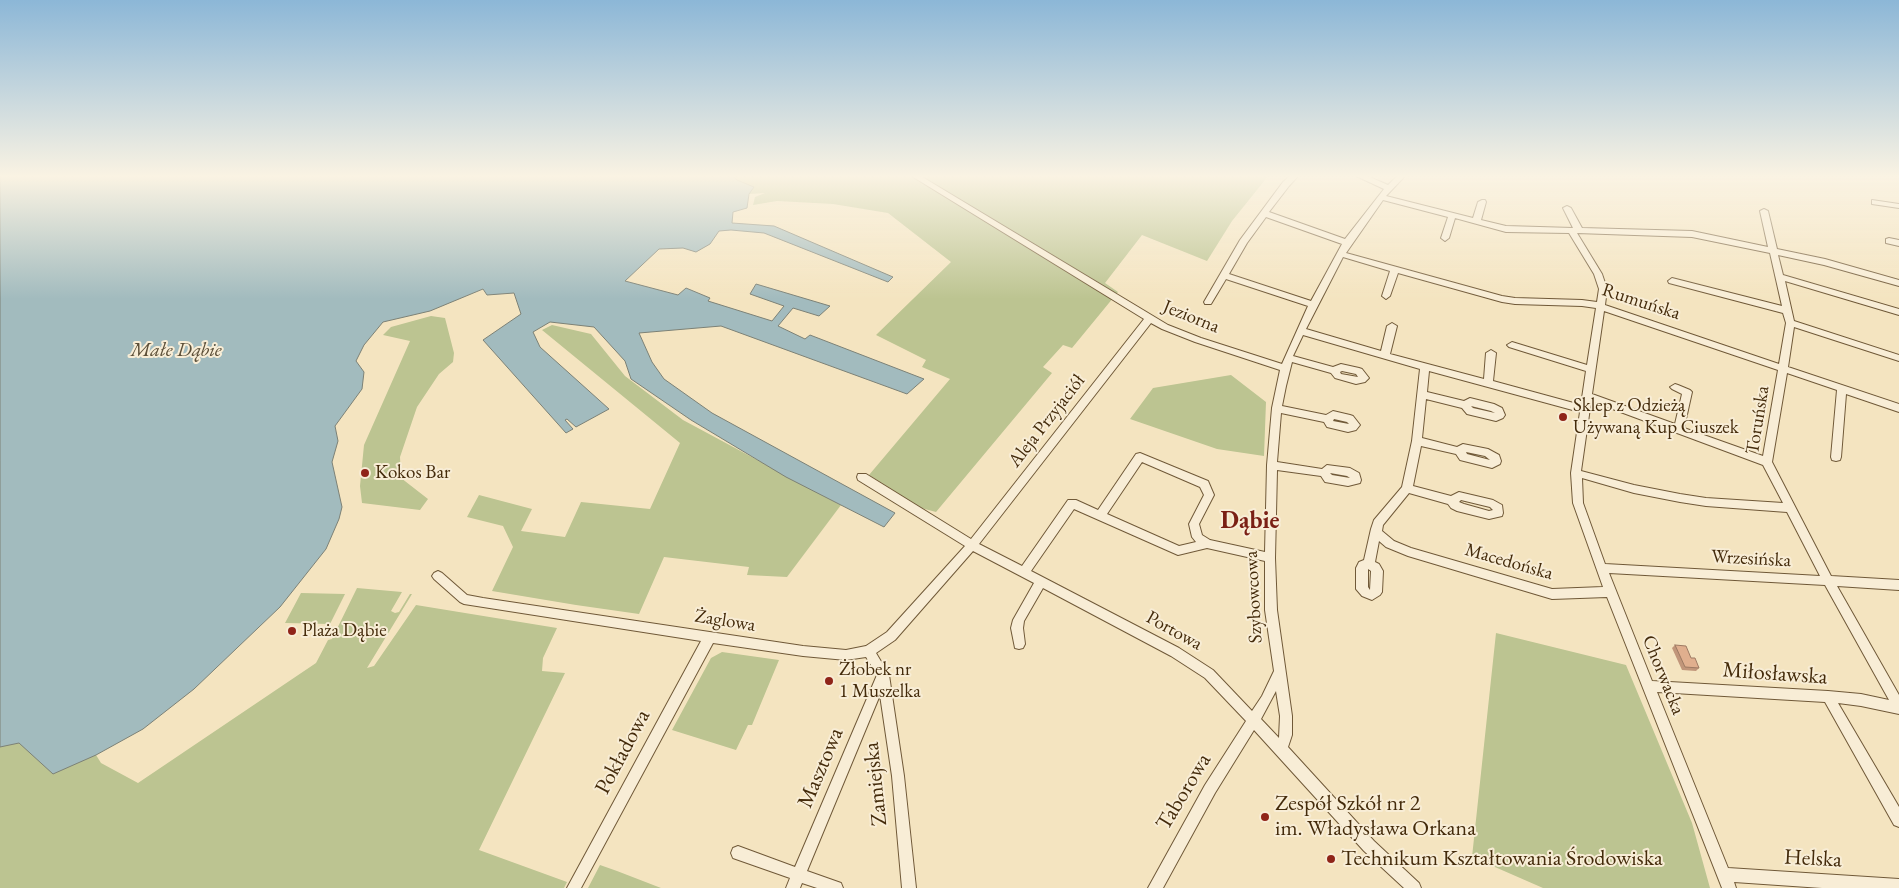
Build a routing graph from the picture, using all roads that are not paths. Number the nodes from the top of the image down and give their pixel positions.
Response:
1 (983, 216) edge
2 (1262, 216) edge
3 (1274, 216) edge
4 (1367, 216) edge
5 (1452, 216) edge
6 (1454, 216) edge
7 (1478, 216) edge
8 (1569, 216) edge
9 (1765, 216) edge
10 (1476, 222) junction
11 (1575, 230) junction
12 (1445, 238) dead end
13 (1889, 241) dead end
14 (1347, 243) junction
15 (1899, 243) edge
16 (1775, 252) junction
17 (1341, 254) junction
18 (1395, 269) junction
19 (1224, 275) junction
20 (1781, 277) junction
21 (1672, 281) dead end
22 (1899, 284) edge
23 (1386, 296) dead end
24 (1208, 302) dead end
25 (1313, 305) junction
26 (1600, 306) junction
27 (1788, 311) junction
28 (1899, 312) edge
29 (1149, 319) junction
30 (1790, 323) junction
31 (1392, 326) dead end
32 (1301, 330) junction
33 (1512, 345) dead end
34 (1492, 353) dead end
35 (1385, 355) junction
36 (1899, 358) edge
37 (1286, 363) junction
38 (1425, 367) junction
39 (1784, 368) junction
40 (1591, 369) junction
41 (1334, 371) dead end
42 (1488, 383) junction
43 (1675, 387) dead end
44 (1842, 388) junction
45 (1422, 394) junction
46 (1587, 396) junction
47 (1465, 405) dead end
48 (1277, 408) junction
49 (1899, 408) edge
50 (1584, 409) junction
51 (1327, 419) dead end
52 (1679, 430) junction
53 (1417, 441) junction
54 (1459, 451) dead end
55 (1836, 457) dead end
56 (1767, 462) junction
57 (1272, 465) junction
58 (1324, 473) dead end
59 (1576, 473) junction
60 (862, 477) dead end
61 (1407, 488) junction
62 (1452, 500) dead end
63 (1789, 508) junction
64 (1101, 515) junction
65 (1376, 529) junction
66 (1207, 544) junction
67 (972, 545) junction
68 (1270, 558) junction
69 (1369, 564) dead end
70 (1601, 568) junction
71 (1024, 572) junction
72 (438, 576) dead end
73 (1828, 580) junction
74 (1042, 582) junction
75 (1899, 585) edge
76 (1610, 592) junction
77 (710, 636) junction
78 (1019, 644) dead end
79 (870, 651) junction
80 (1278, 668) junction
81 (883, 675) junction
82 (1648, 686) junction
83 (1828, 697) junction
84 (1899, 708) edge
85 (1254, 720) junction
86 (1281, 749) junction
87 (1899, 820) edge
88 (738, 853) dead end
89 (796, 882) edge
90 (1726, 882) edge
91 (1899, 886) edge
92 (574, 888) edge
93 (836, 888) edge
94 (909, 888) edge
95 (1155, 888) edge
96 (1414, 888) edge

1 - 29 street, Jeziorna
2 - 19 street
3 - 14 street
4 - 14 street, Szybowcowa
5 - 12 street
6 - 10 street
7 - 10 street
8 - 11 street, Chorwacka
9 - 16 street, Toruńska
10 - 11 street
11 - 16 street
11 - 26 street, Chorwacka
13 - 15 street
14 - 17 street, Szybowcowa
16 - 20 street, Toruńska
16 - 22 street
17 - 18 street, Rumuńska
17 - 25 street, Szybowcowa
18 - 23 street
18 - 26 street, Rumuńska
19 - 24 street
19 - 25 street
20 - 27 street, Toruńska
20 - 28 street
21 - 27 street
25 - 32 street, Szybowcowa
26 - 39 street, Rumuńska
26 - 40 street, Chorwacka
27 - 30 street, Toruńska
29 - 37 street, Jeziorna
29 - 67 street, Aleja Przyjaciół
30 - 36 street
30 - 39 street, Toruńska
31 - 35 street
32 - 35 street
32 - 37 street, Szybowcowa
33 - 40 street
34 - 42 street
35 - 38 street
37 - 41 street
37 - 48 street, Szybowcowa
38 - 42 street
38 - 45 street
39 - 44 street, Rumuńska
39 - 56 street, Toruńska
40 - 46 street, Chorwacka
42 - 50 street
43 - 52 street
44 - 49 street, Rumuńska
44 - 55 street
45 - 47 street
45 - 53 street
46 - 50 street, Chorwacka
46 - 52 street
48 - 51 street
48 - 57 street, Szybowcowa
50 - 59 street, Chorwacka
52 - 56 street
53 - 54 street
53 - 61 street
56 - 63 street, Toruńska
57 - 58 street
57 - 68 street, Szybowcowa
59 - 63 street
59 - 70 street, Chorwacka
60 - 67 street, Portowa
61 - 62 street
61 - 65 street
63 - 73 street, Toruńska
64 - 66 street
64 - 66 street
64 - 71 street
65 - 69 street
65 - 76 street, Macedońska
66 - 68 street
67 - 71 street, Portowa
67 - 79 street, Żaglowa
68 - 80 street, Szybowcowa
70 - 73 street, Wrzesińska
70 - 76 street, Chorwacka
71 - 74 street, Portowa
72 - 77 street, Żaglowa
73 - 75 street, Wrzesińska
73 - 84 street, Miłosławska
74 - 78 street
74 - 85 street, Portowa
76 - 82 street, Chorwacka
77 - 79 street, Żaglowa
77 - 92 street, Pokładowa
79 - 81 street
80 - 85 street, Szybowcowa
80 - 86 street, Szybowcowa
81 - 89 street, Masztowa
81 - 94 street, Zamiejska
82 - 83 street, Miłosławska
82 - 90 street, Chorwacka
83 - 84 street, Miłosławska
83 - 87 street
85 - 86 street, Portowa
85 - 95 street, Taborowa
86 - 96 street, Portowa
88 - 89 street
89 - 93 street
90 - 91 street, Helska

